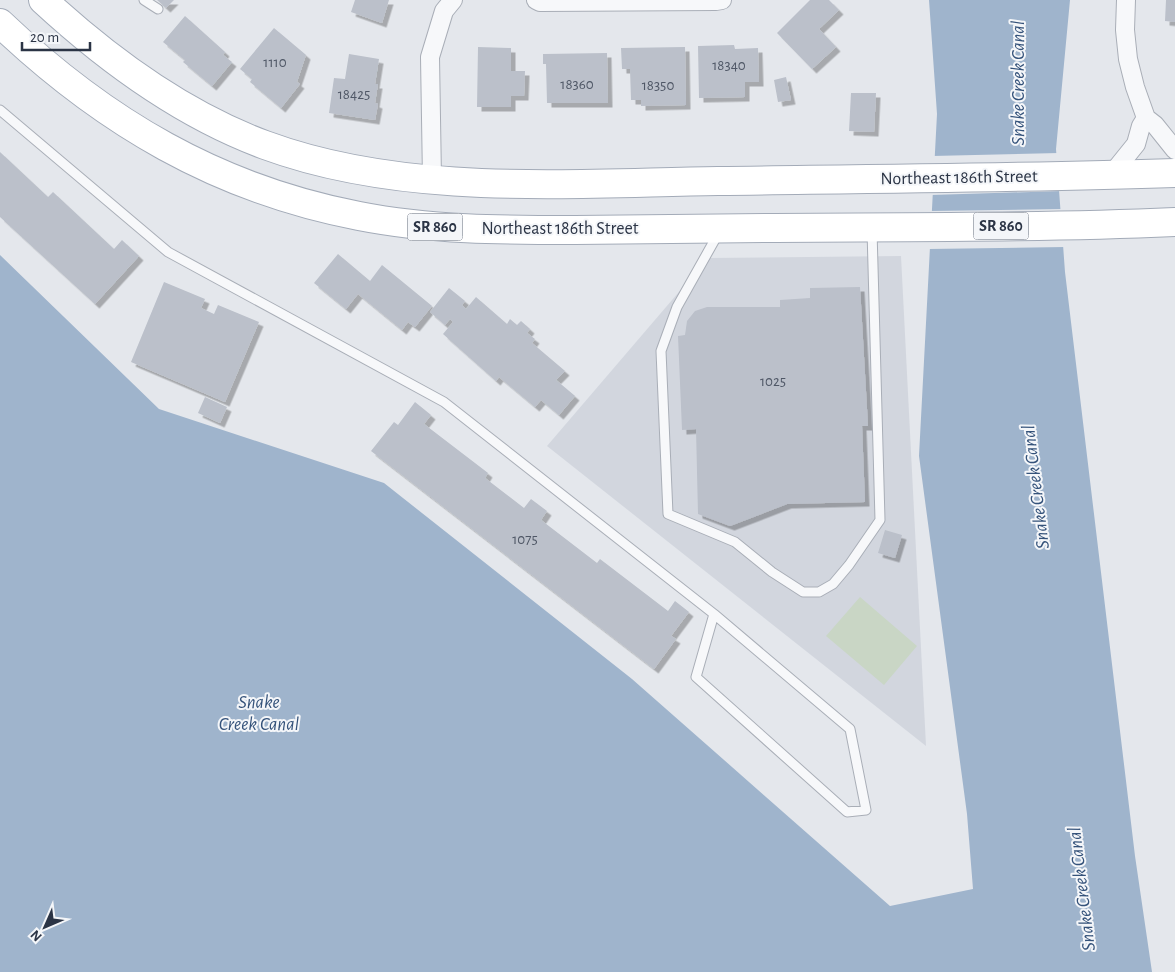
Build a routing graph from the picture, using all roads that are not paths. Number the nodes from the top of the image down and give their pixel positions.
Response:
1 (43, 0) edge
2 (144, 0) edge
3 (453, 0) edge
4 (536, 0) edge
5 (722, 0) edge
6 (1126, 0) edge
7 (158, 9) dead end
8 (0, 23) edge
9 (0, 110) edge
10 (1146, 118) junction
11 (1175, 150) edge
12 (1175, 173) edge
13 (1111, 175) junction
14 (432, 179) junction
15 (1175, 222) edge
16 (872, 227) junction
17 (720, 229) junction
18 (714, 614) junction

1 - 14 main road, Northeast 186th Street
2 - 7 lane
3 - 14 street
4 - 5 street
6 - 10 street
8 - 17 main road, Northeast 186th Street / SR 860
9 - 18 lane
10 - 11 street
10 - 13 street
12 - 13 main road, Northeast 186th Street
13 - 14 main road, Northeast 186th Street
15 - 16 main road, Northeast 186th Street / SR 860
16 - 17 main road, Northeast 186th Street / SR 860
16 - 17 lane
18 - 18 lane

